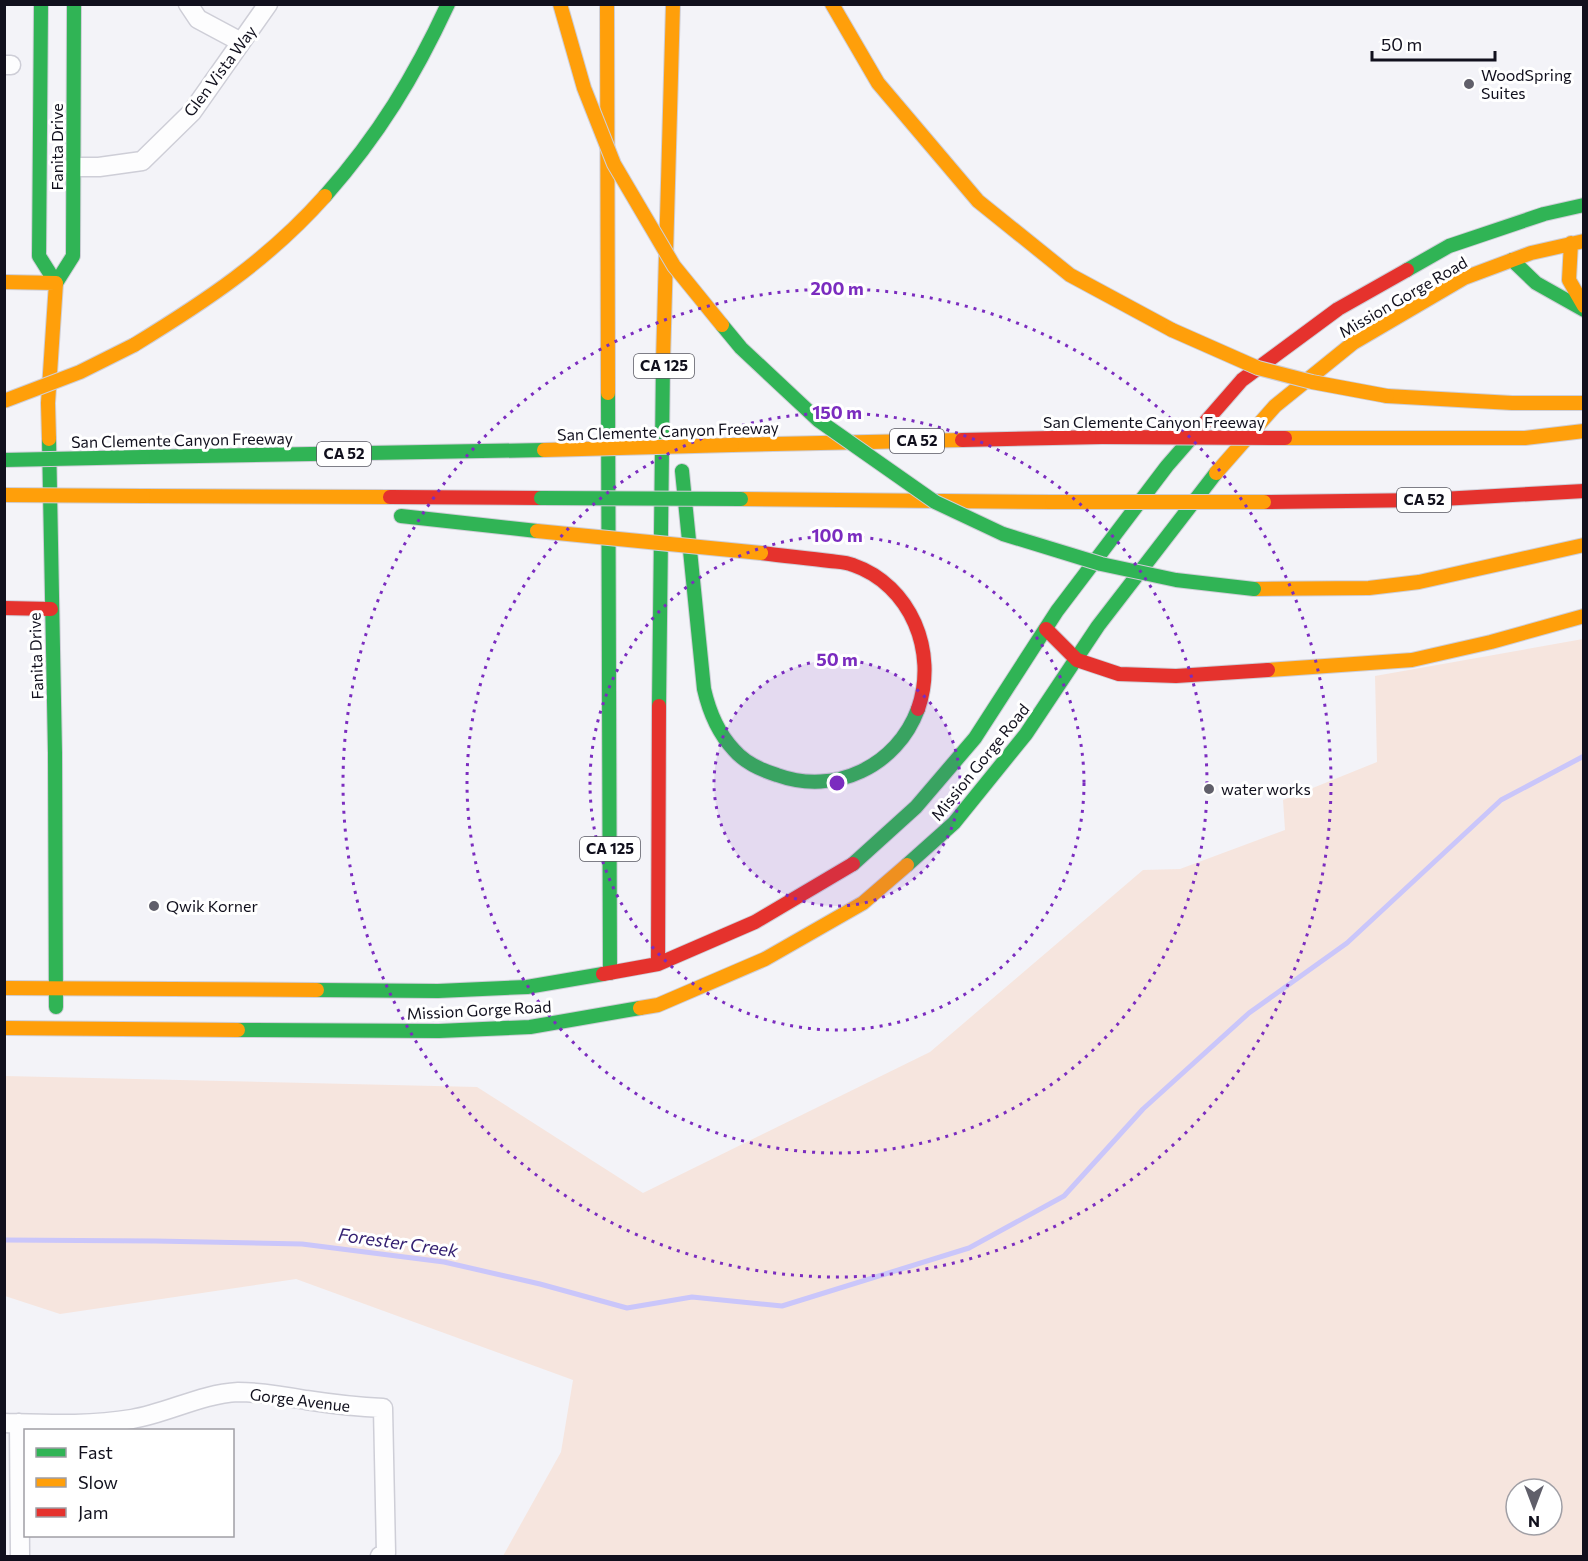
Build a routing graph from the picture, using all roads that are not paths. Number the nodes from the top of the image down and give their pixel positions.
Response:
1 (41, 4) edge
2 (74, 4) edge
3 (188, 4) edge
4 (267, 4) edge
5 (448, 4) edge
6 (560, 4) edge
7 (607, 4) edge
8 (674, 4) edge
9 (832, 4) edge
10 (242, 42) junction
11 (73, 167) junction
12 (1584, 205) edge
13 (1577, 242) edge
14 (1501, 246) junction
15 (4, 282) edge
16 (56, 283) junction
17 (665, 307) junction
18 (1584, 308) edge
19 (4, 401) edge
20 (1584, 402) edge
21 (676, 414) dead end
22 (1584, 431) edge
23 (678, 438) dead end
24 (4, 460) edge
25 (1584, 491) edge
26 (4, 495) edge
27 (223, 497) junction
28 (351, 511) dead end
29 (386, 514) dead end
30 (1584, 544) edge
31 (4, 608) edge
32 (51, 609) junction
33 (1584, 616) edge
34 (1046, 629) junction
35 (1077, 660) junction
36 (658, 969) junction
37 (610, 979) junction
38 (56, 987) junction
39 (4, 988) edge
40 (189, 1016) dead end
41 (4, 1028) edge
42 (55, 1028) junction
43 (151, 1029) junction
44 (12, 1423) edge
45 (20, 1557) edge
46 (380, 1557) edge

1 - 16 main road, Fanita Drive
2 - 11 main road, Fanita Drive
3 - 10 street
4 - 10 street, Glen Vista Way
5 - 19 main road, bridge
6 - 30 main road, bridge
7 - 37 main road, CA 125
8 - 17 main road, CA 125
9 - 20 main road, bridge
10 - 11 street, Glen Vista Way
11 - 16 main road, Fanita Drive
12 - 14 main road, Mission Gorge Road
13 - 14 main road, Mission Gorge Road
13 - 18 main road
14 - 18 main road
14 - 34 main road, Mission Gorge Road
14 - 35 main road, Mission Gorge Road
15 - 16 main road
16 - 32 main road, Fanita Drive
17 - 21 main road
17 - 36 main road, CA 125
22 - 24 main road, San Clemente Canyon Freeway / CA 52, bridge
23 - 29 main road, bridge
25 - 27 main road, CA 52, bridge
26 - 27 main road, CA 52, bridge
27 - 28 main road
31 - 32 main road
32 - 38 main road, Fanita Drive
33 - 35 main road
34 - 35 main road
34 - 36 main road, Mission Gorge Road
35 - 43 main road, Mission Gorge Road
36 - 37 main road, Mission Gorge Road
37 - 38 main road, Mission Gorge Road
38 - 39 main road, Mission Gorge Road
38 - 42 main road, Fanita Drive
40 - 43 main road
41 - 42 main road, Mission Gorge Road
42 - 43 main road, Mission Gorge Road
44 - 45 street
44 - 46 street, Gorge Avenue

